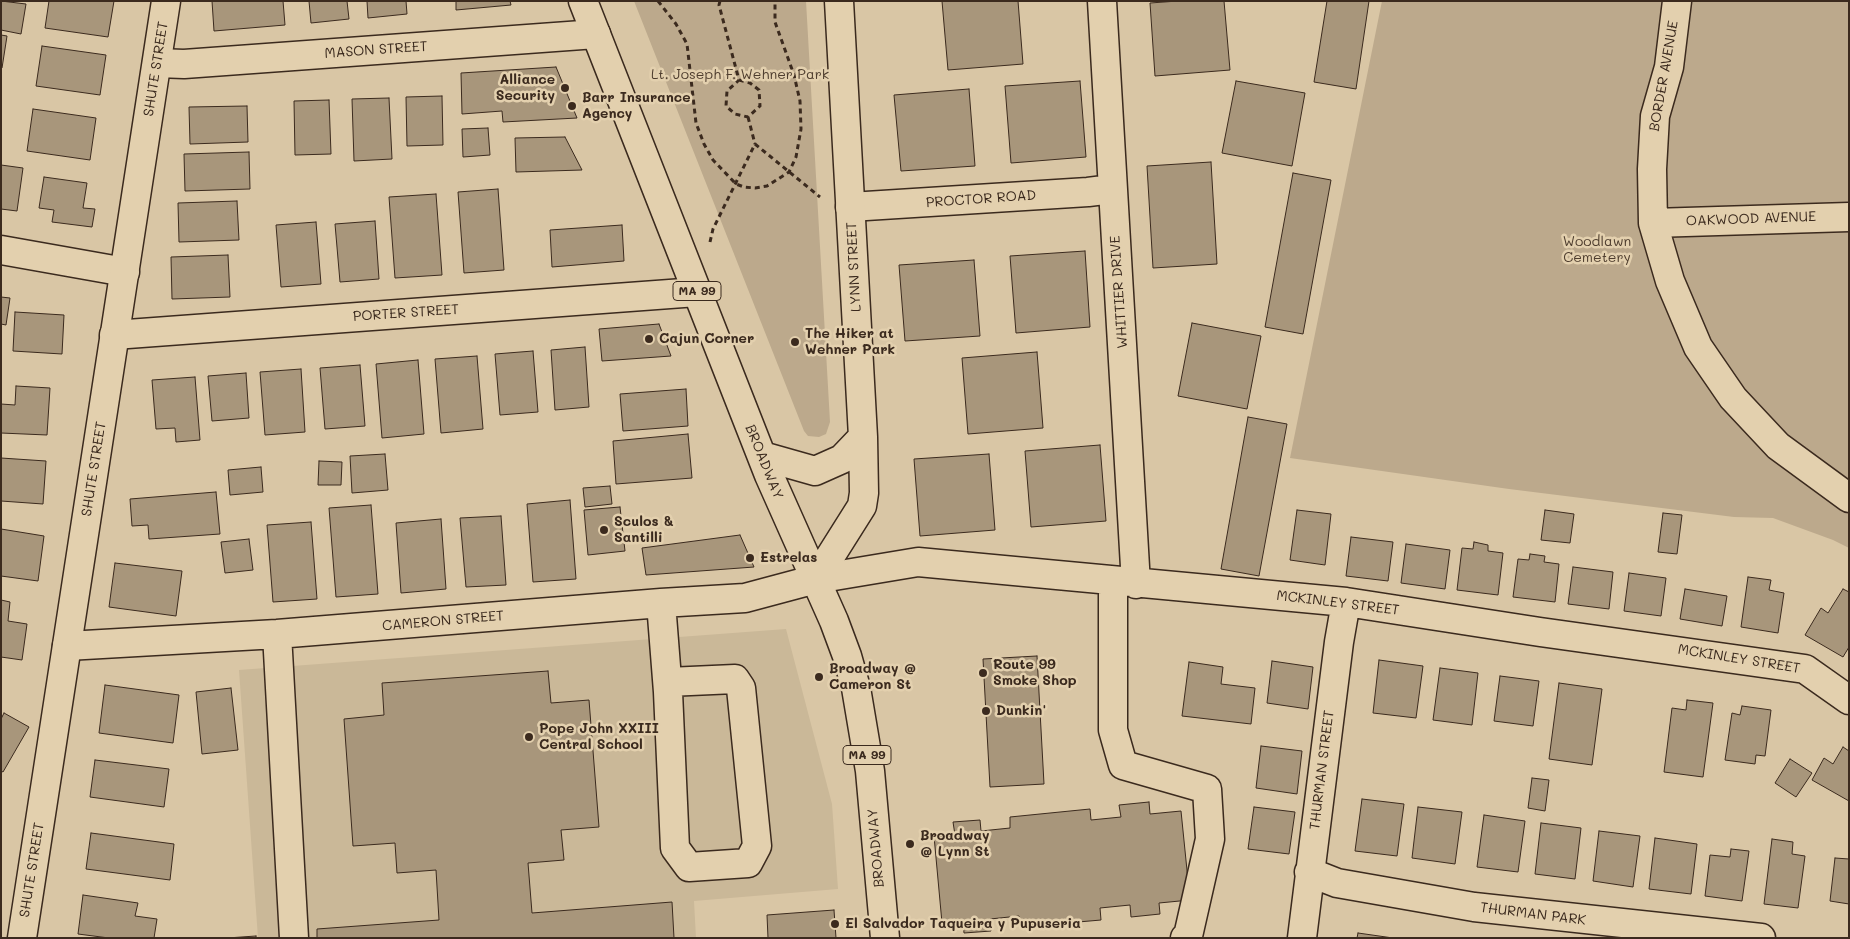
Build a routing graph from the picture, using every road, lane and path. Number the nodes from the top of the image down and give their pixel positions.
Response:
1 (166, 1) edge
2 (583, 1) edge
3 (658, 1) edge
4 (775, 1) edge
5 (839, 1) edge
6 (1102, 1) edge
7 (1677, 1) edge
8 (718, 2) edge
9 (596, 34) junction
10 (157, 63) junction
11 (739, 80) junction
12 (748, 117) junction
13 (755, 144) junction
14 (789, 172) junction
15 (736, 184) junction
16 (1112, 189) junction
17 (850, 207) junction
18 (1849, 217) edge
19 (1652, 223) junction
20 (709, 246) dead end
21 (1, 250) edge
22 (125, 272) junction
23 (697, 292) junction
24 (114, 335) junction
25 (863, 437) junction
26 (762, 456) junction
27 (1849, 498) edge
28 (816, 579) junction
29 (1125, 583) junction
30 (1346, 602) junction
31 (661, 603) junction
32 (277, 634) junction
33 (67, 646) junction
34 (668, 682) junction
35 (1849, 700) edge
36 (1309, 872) junction
37 (22, 938) edge
38 (294, 938) edge
39 (886, 938) edge
40 (1185, 938) edge
41 (1302, 938) edge
42 (1761, 938) edge

1 - 10 street, SHUTE STREET
2 - 9 street, BROADWAY / MA 99
3 - 15 path
4 - 14 path
5 - 17 street, LYNN STREET
6 - 16 street, WHITTIER DRIVE
7 - 19 street, BORDER AVENUE
8 - 11 path
9 - 10 street, MASON STREET
9 - 23 street, BROADWAY / MA 99
10 - 22 street, SHUTE STREET
11 - 12 path
11 - 12 path
12 - 13 path
13 - 14 path
13 - 15 path
14 - 15 path
14 - 17 path
15 - 20 path
16 - 17 street, PROCTOR ROAD
16 - 29 street, WHITTIER DRIVE
17 - 25 street, LYNN STREET
18 - 19 street, OAKWOOD AVENUE
19 - 27 street, BORDER AVENUE
21 - 22 street
22 - 24 street, SHUTE STREET
23 - 24 street, PORTER STREET
23 - 26 street, BROADWAY / MA 99
24 - 33 street, SHUTE STREET
25 - 26 street
25 - 28 street, LYNN STREET
26 - 28 street, BROADWAY / MA 99
28 - 29 street, MCKINLEY STREET
28 - 31 street, CAMERON STREET
28 - 39 street, BROADWAY / MA 99
29 - 30 street, MCKINLEY STREET
29 - 40 street, WHITTIER DRIVE
30 - 35 street, MCKINLEY STREET
30 - 36 street, THURMAN STREET
31 - 32 street, CAMERON STREET
31 - 34 street
32 - 33 street, CAMERON STREET
32 - 38 street
33 - 37 street, SHUTE STREET
34 - 34 street
36 - 41 street, THURMAN STREET
36 - 42 street, THURMAN PARK

